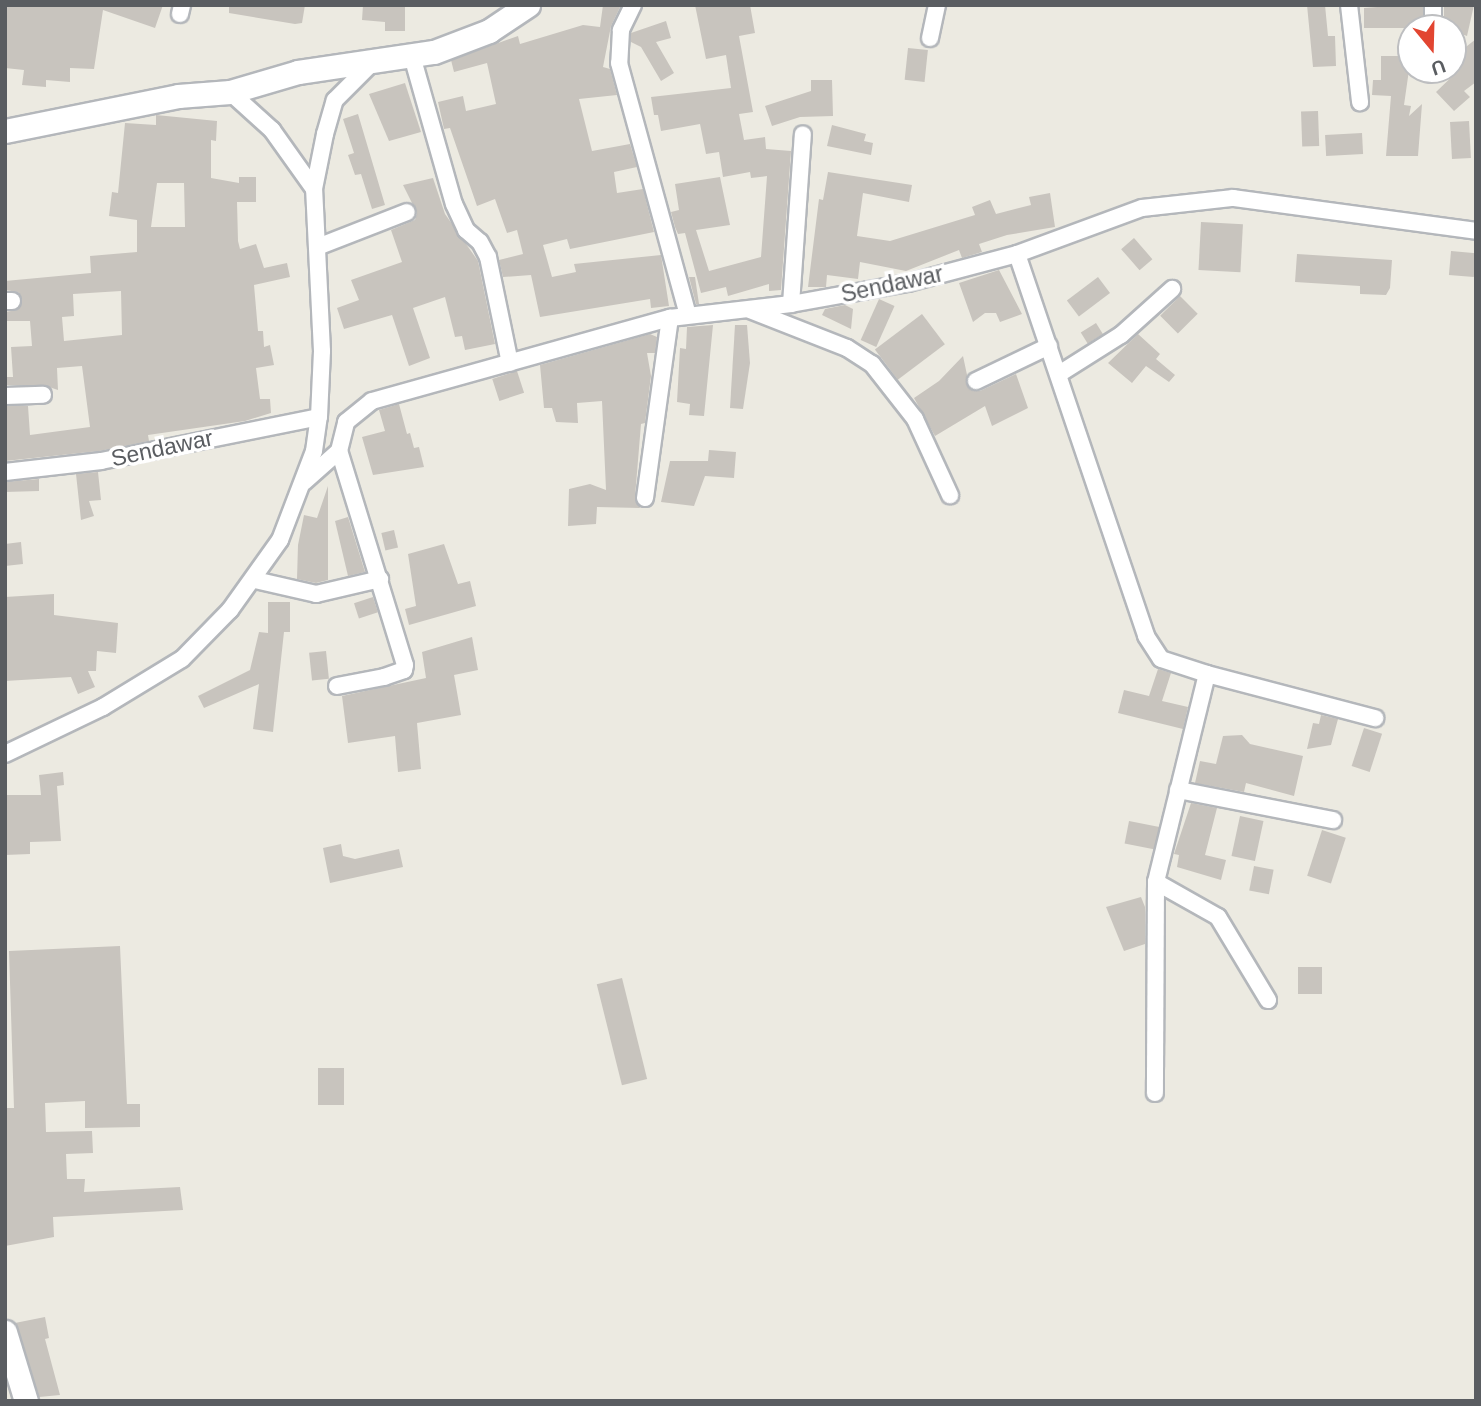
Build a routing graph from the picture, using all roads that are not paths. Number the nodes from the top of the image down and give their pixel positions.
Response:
1 (528, 5) edge
2 (634, 5) edge
3 (937, 5) edge
4 (1349, 5) edge
5 (930, 38) dead end
6 (412, 56) junction
7 (373, 62) junction
8 (230, 92) junction
9 (1360, 102) dead end
10 (5, 131) edge
11 (803, 134) dead end
12 (314, 189) junction
13 (407, 212) dead end
14 (1476, 231) edge
15 (320, 246) junction
16 (1017, 254) junction
17 (1172, 289) dead end
18 (791, 304) junction
19 (748, 309) junction
20 (688, 315) junction
21 (670, 318) junction
22 (1049, 346) junction
23 (510, 363) junction
24 (1059, 374) junction
25 (976, 381) dead end
26 (43, 395) dead end
27 (5, 396) edge
28 (318, 417) junction
29 (339, 451) junction
30 (5, 472) edge
31 (303, 483) junction
32 (950, 495) dead end
33 (645, 498) dead end
34 (380, 579) junction
35 (255, 580) junction
36 (1207, 674) junction
37 (337, 686) dead end
38 (1375, 719) dead end
39 (5, 754) edge
40 (1178, 790) junction
41 (1333, 820) dead end
42 (1156, 882) junction
43 (1268, 1000) dead end
44 (1155, 1093) dead end
45 (5, 1332) edge
46 (26, 1401) edge

1 - 6 main road
2 - 20 street
3 - 5 street
4 - 9 street
6 - 7 main road
6 - 23 street
7 - 8 main road
7 - 12 street
8 - 10 main road
8 - 12 street
11 - 18 street
12 - 15 street
13 - 15 street
14 - 16 street, Sendawar
15 - 28 street
16 - 18 street, Sendawar
16 - 22 street
17 - 24 street
18 - 19 street, Sendawar
19 - 20 street, Sendawar
19 - 32 street
20 - 21 street, Sendawar
21 - 23 street, Sendawar
21 - 33 street
22 - 24 street
22 - 25 street
23 - 29 street, Sendawar
24 - 36 street
26 - 27 street
28 - 30 street, Sendawar
28 - 31 street
29 - 31 street
29 - 34 street
31 - 35 street
34 - 35 street
34 - 37 street
35 - 39 street
36 - 38 street
36 - 40 street
40 - 41 street
40 - 42 street
42 - 43 street
42 - 44 street
45 - 46 main road

